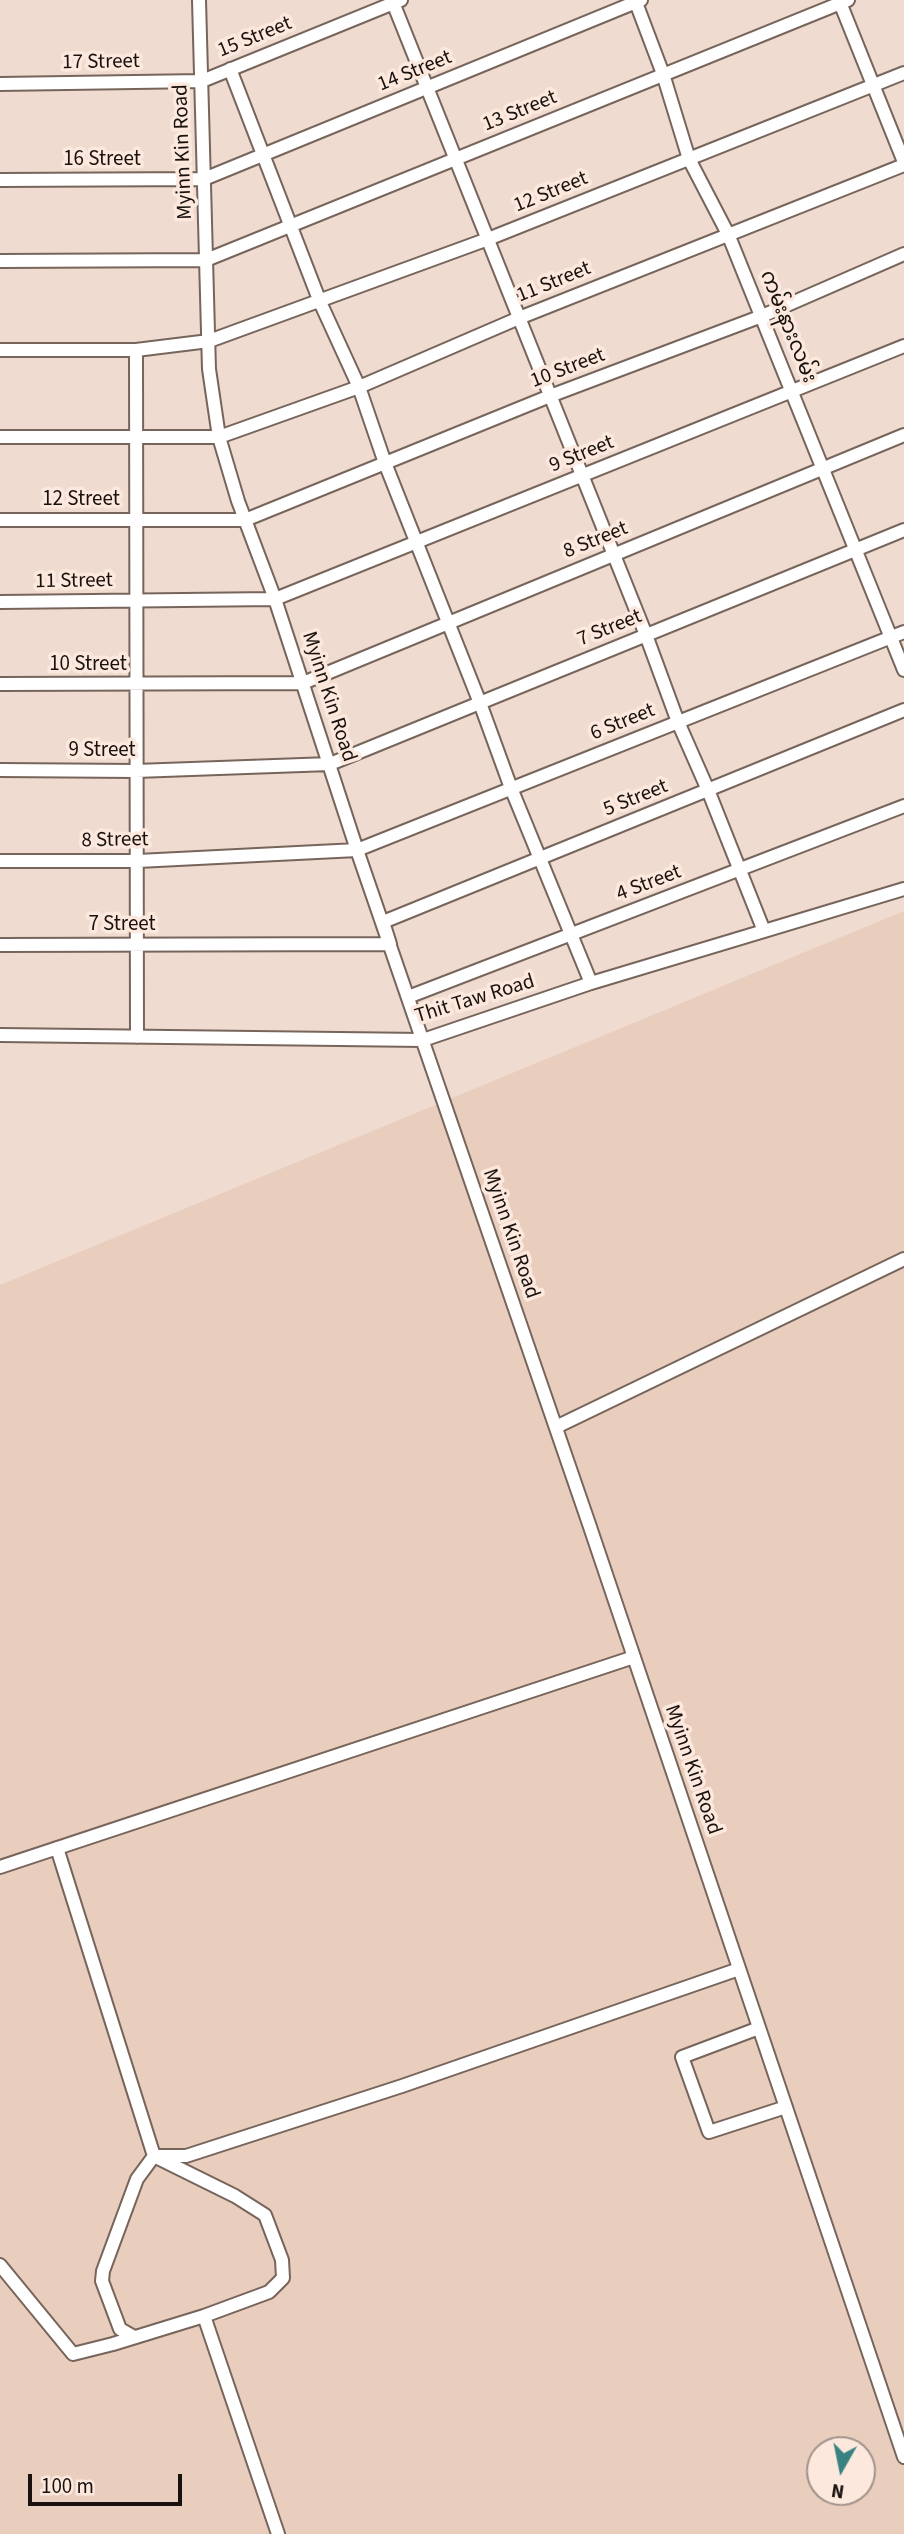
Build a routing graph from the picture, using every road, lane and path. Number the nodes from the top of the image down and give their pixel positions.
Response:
1 (200, 0) edge
2 (396, 1) edge
3 (637, 1) edge
4 (842, 1) edge
5 (230, 69) junction
6 (904, 73) edge
7 (663, 75) junction
8 (202, 81) junction
9 (0, 84) edge
10 (873, 85) junction
11 (427, 88) junction
12 (263, 155) junction
13 (456, 159) junction
14 (689, 159) junction
15 (904, 163) edge
16 (204, 179) junction
17 (0, 180) edge
18 (291, 225) junction
19 (728, 234) junction
20 (488, 239) junction
21 (904, 254) edge
22 (206, 260) junction
23 (0, 261) edge
24 (320, 302) junction
25 (762, 316) junction
26 (519, 318) junction
27 (209, 341) junction
28 (904, 346) edge
29 (0, 350) edge
30 (136, 350) junction
31 (359, 387) junction
32 (792, 391) junction
33 (550, 396) junction
34 (904, 435) edge
35 (0, 437) edge
36 (136, 438) junction
37 (219, 438) junction
38 (386, 463) junction
39 (823, 468) junction
40 (582, 476) junction
41 (0, 520) edge
42 (136, 520) junction
43 (245, 520) junction
44 (904, 530) edge
45 (417, 542) junction
46 (856, 550) junction
47 (614, 555) junction
48 (275, 599) junction
49 (136, 601) junction
50 (0, 602) edge
51 (449, 623) junction
52 (904, 632) edge
53 (646, 635) junction
54 (890, 638) junction
55 (904, 670) edge
56 (303, 683) junction
57 (0, 684) edge
58 (136, 684) junction
59 (480, 703) junction
60 (904, 710) edge
61 (678, 722) junction
62 (330, 764) junction
63 (0, 770) edge
64 (136, 771) junction
65 (511, 788) junction
66 (708, 790) junction
67 (904, 806) edge
68 (357, 850) junction
69 (542, 858) junction
70 (0, 861) edge
71 (138, 861) junction
72 (740, 870) junction
73 (904, 889) edge
74 (383, 922) junction
75 (764, 931) junction
76 (572, 934) junction
77 (136, 944) junction
78 (390, 944) junction
79 (0, 945) edge
80 (591, 983) junction
81 (408, 997) junction
82 (0, 1035) edge
83 (137, 1037) junction
84 (423, 1040) junction
85 (904, 1259) edge
86 (556, 1427) junction
87 (634, 1657) junction
88 (57, 1848) junction
89 (0, 1867) edge
90 (739, 1969) junction
91 (759, 2028) junction
92 (786, 2107) junction
93 (154, 2156) junction
94 (0, 2265) edge
95 (204, 2316) junction
96 (134, 2337) junction
97 (904, 2458) edge
98 (278, 2534) edge

1 - 8 street, Myinn Kin Road
2 - 5 street, 15 Street
2 - 11 street
3 - 7 street, ကမ်းနားလမ်း
3 - 11 street, 14 Street
4 - 7 street, 13 Street
4 - 10 street
5 - 8 street, 15 Street
5 - 12 street
6 - 10 street, 12 Street
7 - 13 street, 13 Street
7 - 14 street, ကမ်းနားလမ်း
8 - 9 street, 17 Street
8 - 16 street, Myinn Kin Road
10 - 14 street, 12 Street
10 - 15 street
11 - 12 street, 14 Street
11 - 13 street
12 - 16 street, 14 Street
12 - 18 street
13 - 18 street, 13 Street
13 - 20 street
14 - 19 street, ကမ်းနားလမ်း
14 - 20 street, 12 Street
15 - 19 street, 11 Street
16 - 17 street, 16 Street
16 - 22 street, Myinn Kin Road
18 - 22 street, 13 Street
18 - 24 street
19 - 25 street, ကမ်းနားလမ်း
19 - 26 street, 11 Street
20 - 24 street, 12 Street
20 - 26 street
21 - 25 street, 10 Street
22 - 23 street
22 - 27 street, Myinn Kin Road
24 - 27 street, 12 Street
24 - 31 street
25 - 32 street, ကမ်းနားလမ်း
25 - 33 street, 10 Street
26 - 31 street, 11 Street
26 - 33 street
27 - 30 street
27 - 37 street, Myinn Kin Road
28 - 32 street, 9 Street
29 - 30 street
30 - 36 street
31 - 37 street, 11 Street
31 - 38 street
32 - 39 street, ကမ်းနားလမ်း
32 - 40 street, 9 Street
33 - 38 street, 10 Street
33 - 40 street
34 - 39 street, 8 Street
35 - 36 street
36 - 37 street
36 - 42 street
37 - 43 street, Myinn Kin Road
38 - 43 street, 10 Street
38 - 45 street
39 - 46 street, ကမ်းနားလမ်း
39 - 47 street, 8 Street
40 - 45 street, 9 Street
40 - 47 street
41 - 42 street, 12 Street
42 - 43 street, 12 Street
42 - 49 street
43 - 48 street, Myinn Kin Road
44 - 46 street, 7 Street
45 - 48 street, 9 Street
45 - 51 street
46 - 53 street, 7 Street
46 - 54 street, ကမ်းနားလမ်း
47 - 51 street, 8 Street
47 - 53 street
48 - 49 street, 11 Street
48 - 56 street, Myinn Kin Road
49 - 50 street, 11 Street
49 - 58 street
51 - 56 street, 8 Street
51 - 59 street
52 - 54 street, 6 Street
53 - 59 street, 7 Street
53 - 61 street
54 - 55 street, ကမ်းနားလမ်း
54 - 61 street, 6 Street
56 - 58 street, 10 Street
56 - 62 street, Myinn Kin Road
57 - 58 street, 10 Street
58 - 64 street
59 - 62 street, 7 Street
59 - 65 street
60 - 66 street, 5 Street
61 - 65 street, 6 Street
61 - 66 street
62 - 64 street, 9 Street
62 - 68 street, Myinn Kin Road
63 - 64 street, 9 Street
64 - 71 street
65 - 68 street, 6 Street
65 - 69 street
66 - 69 street, 5 Street
66 - 72 street
67 - 72 street, 4 Street
68 - 71 street, 8 Street
68 - 74 street, Myinn Kin Road
69 - 74 street, 5 Street
69 - 76 street
70 - 71 street, 8 Street
71 - 77 street
72 - 75 street
72 - 76 street, 4 Street
73 - 75 street, Thit Taw Road
74 - 78 street, Myinn Kin Road
75 - 80 street, Thit Taw Road
76 - 80 street
76 - 81 street, 4 Street
77 - 78 street, 7 Street
77 - 79 street, 7 Street
77 - 83 street
78 - 81 street, Myinn Kin Road
80 - 84 street, Thit Taw Road
81 - 84 street, Myinn Kin Road
82 - 83 street, Thit Taw Road
83 - 84 street, Thit Taw Road
84 - 86 street, Myinn Kin Road
85 - 86 street
86 - 87 street, Myinn Kin Road
87 - 88 street
87 - 90 street, Myinn Kin Road
88 - 89 street
88 - 93 street
90 - 91 street, Myinn Kin Road
90 - 93 street
91 - 92 street, Myinn Kin Road
91 - 92 street
92 - 97 street, Myinn Kin Road
93 - 95 street
93 - 96 street
94 - 96 street
95 - 96 street
95 - 98 street

